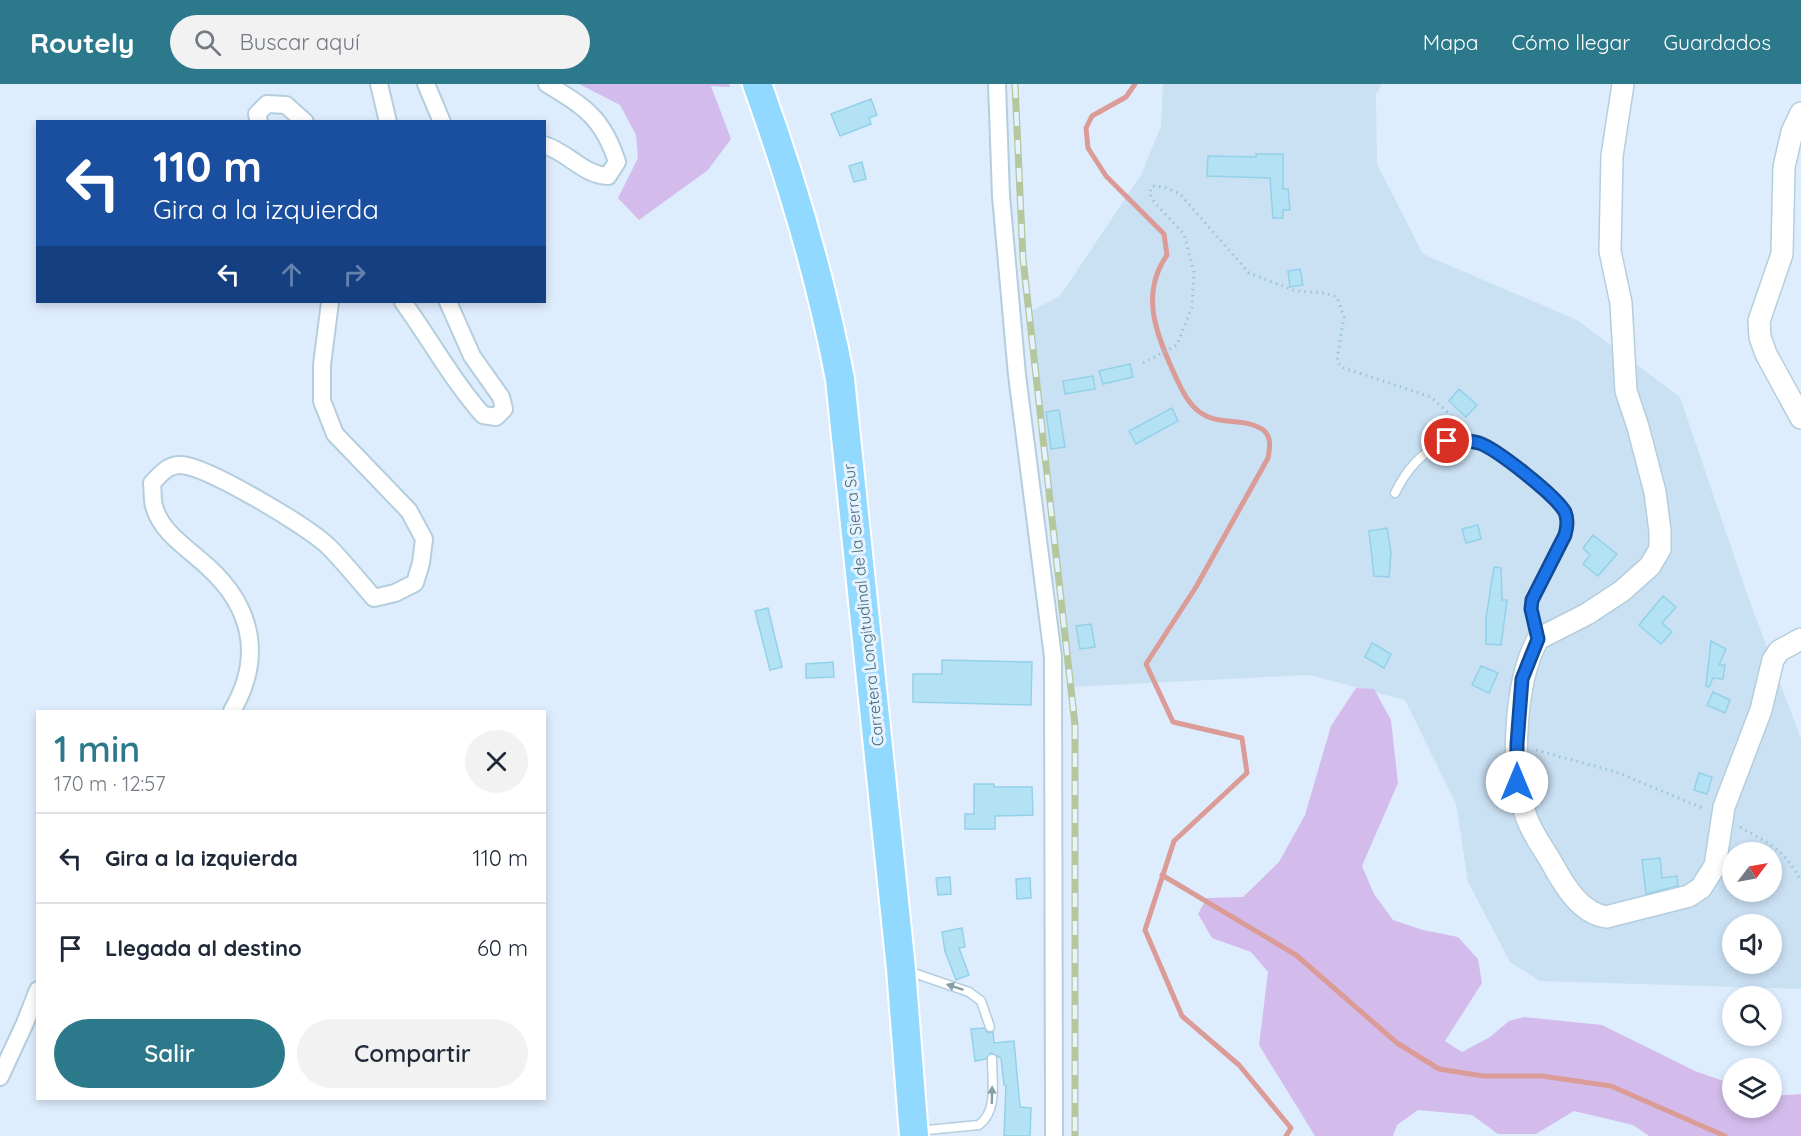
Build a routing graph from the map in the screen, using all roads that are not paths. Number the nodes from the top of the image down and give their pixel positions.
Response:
1 (379, 84) edge
2 (426, 84) edge
3 (547, 84) edge
4 (757, 84) edge
5 (997, 84) edge
6 (1623, 84) edge
7 (1801, 113) edge
8 (258, 120) edge
9 (303, 120) edge
10 (388, 120) edge
11 (441, 120) edge
12 (546, 146) edge
13 (330, 303) edge
14 (404, 303) edge
15 (448, 303) edge
16 (1801, 418) edge
17 (1395, 493) dead end
18 (1538, 639) junction
19 (1801, 639) edge
20 (233, 710) edge
21 (901, 969) junction
22 (36, 996) edge
23 (990, 1027) dead end
24 (992, 1059) dead end
25 (0, 1077) edge
26 (914, 1133) edge
27 (1054, 1136) edge

1 - 10 street
2 - 11 street
3 - 12 street
4 - 21 highway, Carretera Longitudinal de la Sierra Sur
5 - 27 street
6 - 18 street
7 - 16 street
8 - 9 street
13 - 20 street
14 - 15 street
17 - 18 lane
18 - 19 street
23 -> 21 lane
21 - 26 highway, Carretera Longitudinal de la Sierra Sur
22 - 25 street
26 -> 24 lane

